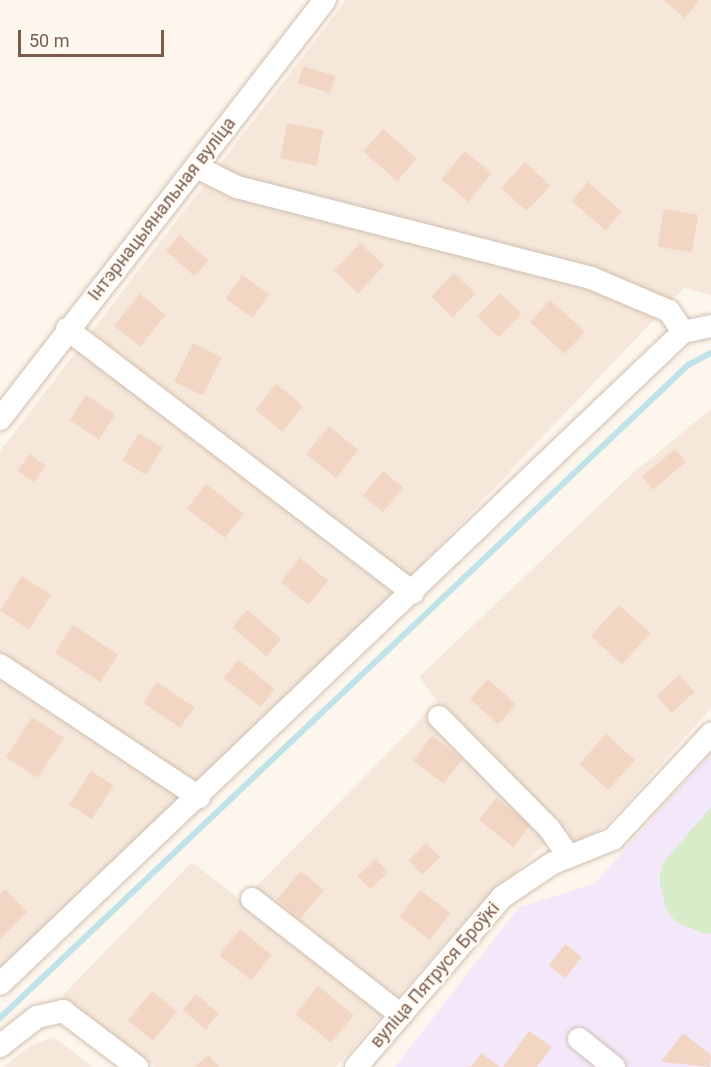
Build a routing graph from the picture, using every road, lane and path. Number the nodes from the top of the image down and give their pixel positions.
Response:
1 (325, 0) edge
2 (197, 167) junction
3 (711, 326) edge
4 (67, 329) junction
5 (683, 332) junction
6 (0, 419) edge
7 (413, 593) junction
8 (0, 665) edge
9 (439, 717) dead end
10 (711, 734) edge
11 (200, 797) junction
12 (569, 857) junction
13 (252, 899) dead end
14 (0, 984) edge
15 (401, 1015) junction
16 (579, 1039) dead end
17 (0, 1046) edge
18 (137, 1067) edge
19 (356, 1067) edge
20 (614, 1067) edge

1 - 2 street, Інтэрнацыянальная вуліца
2 - 4 street, Інтэрнацыянальная вуліца
2 - 5 street
3 - 5 street
4 - 6 street, Інтэрнацыянальная вуліца
4 - 7 street
5 - 7 street
7 - 11 street
8 - 11 street
9 - 12 street
10 - 12 street, вуліца Пятруся Броўкі
11 - 14 street
12 - 15 street, вуліца Пятруся Броўкі
13 - 15 street
15 - 19 street, вуліца Пятруся Броўкі
16 - 20 street
17 - 18 street

